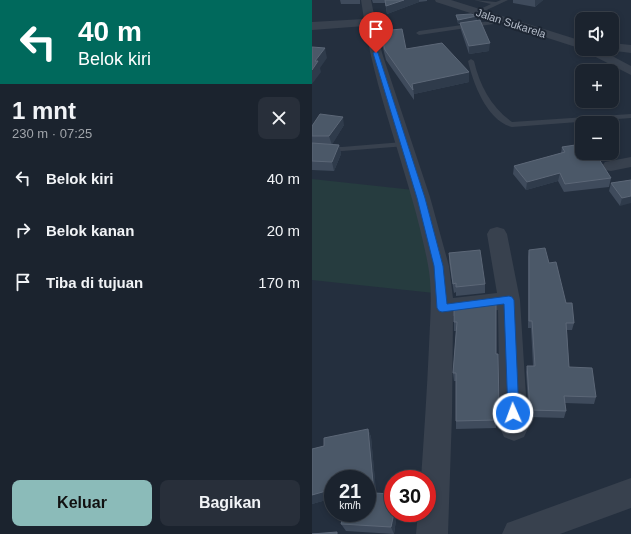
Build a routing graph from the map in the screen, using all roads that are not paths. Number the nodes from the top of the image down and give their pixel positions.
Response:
1 (366, 0) edge
2 (440, 0) edge
3 (477, 0) edge
4 (505, 0) edge
5 (497, 4) junction
6 (478, 12) junction
7 (505, 21) junction
8 (370, 22) junction
9 (312, 26) edge
10 (419, 33) dead end
11 (575, 43) edge
12 (619, 48) edge
13 (631, 49) edge
14 (603, 56) edge
15 (470, 61) dead end
16 (631, 71) edge
17 (631, 116) edge
18 (403, 144) junction
19 (312, 148) edge
20 (631, 162) edge
21 (611, 166) dead end
22 (497, 234) dead end
23 (509, 300) junction
24 (442, 308) junction
25 (514, 428) dead end
26 (631, 493) edge
27 (432, 534) edge
28 (518, 534) edge

1 - 8 street
2 - 6 street, Jalan Sukarela
3 - 5 lane
4 - 5 lane
5 - 6 lane
6 - 7 street, Jalan Sukarela
7 - 10 lane
7 - 11 street, Jalan Sukarela
8 - 9 street
8 - 18 street
12 - 13 street
14 - 16 street
15 - 17 lane
18 - 19 lane
18 - 24 street
20 - 21 street
22 - 23 street
23 - 24 street
23 - 25 street
24 - 27 street
26 - 28 street

